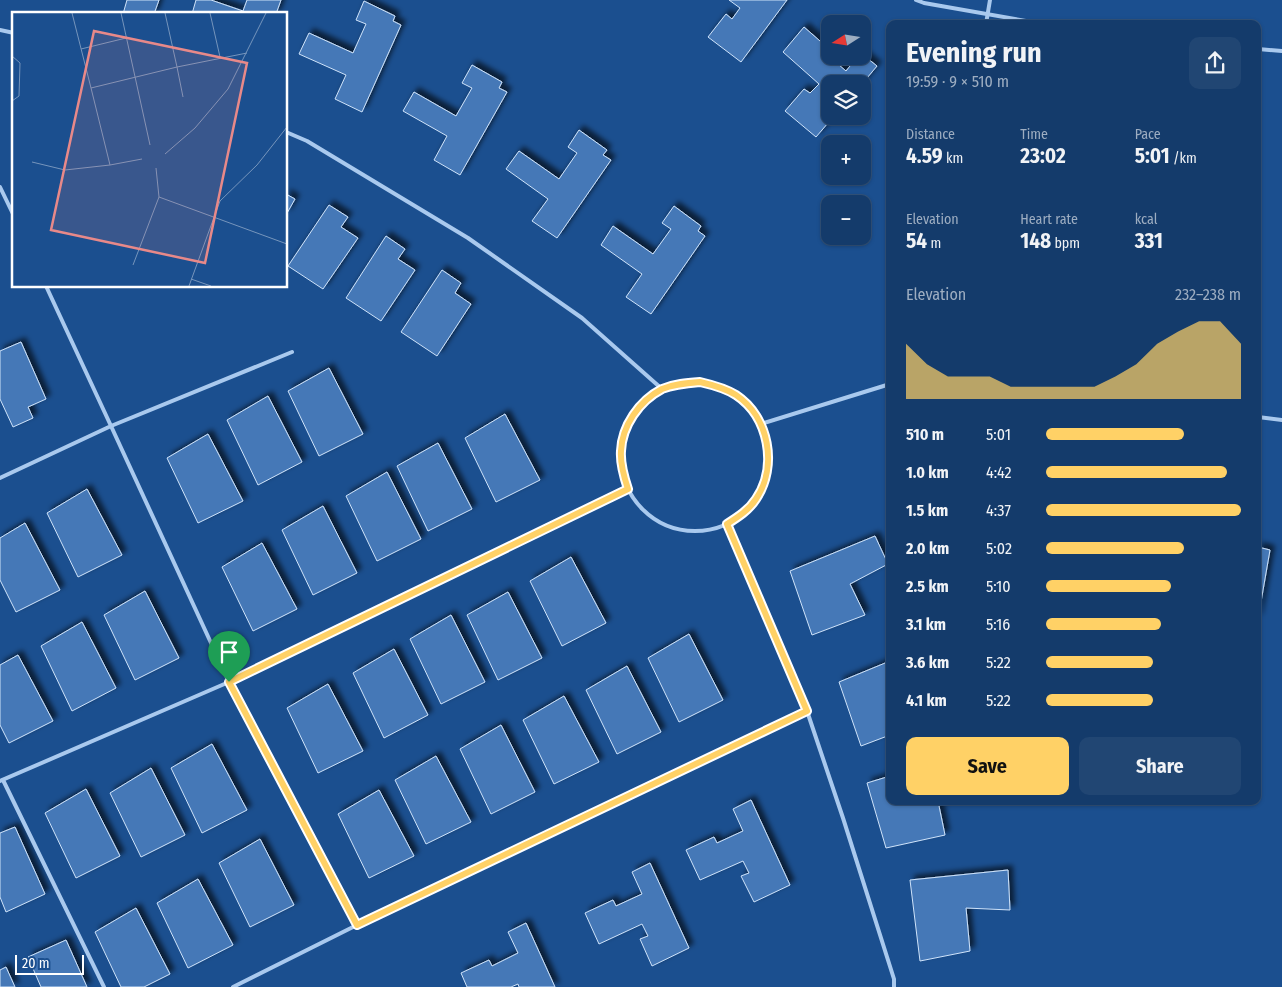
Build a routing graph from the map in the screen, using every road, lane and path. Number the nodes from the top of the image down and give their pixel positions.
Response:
1 (916, 0) edge
2 (990, 0) edge
3 (988, 14) junction
4 (987, 20) edge
5 (1021, 20) edge
6 (1261, 49) edge
7 (1282, 51) edge
8 (288, 133) edge
9 (0, 186) edge
10 (12, 212) edge
11 (47, 288) edge
12 (292, 352) dead end
13 (886, 385) edge
14 (662, 389) junction
15 (1261, 417) edge
16 (1282, 420) edge
17 (761, 424) junction
18 (111, 426) junction
19 (0, 478) edge
20 (628, 489) junction
21 (727, 524) junction
22 (229, 682) junction
23 (807, 711) junction
24 (2, 780) edge
25 (357, 925) junction
26 (104, 987) edge
27 (233, 987) edge
28 (894, 987) edge

1 - 3 lane
2 - 3 lane
3 - 4 lane
3 - 5 lane
6 - 7 lane
8 - 14 lane
9 - 10 lane
11 - 18 lane
12 - 18 lane
13 - 17 lane
14 - 17 lane
14 - 20 lane
15 - 16 lane
17 - 21 lane
18 - 19 lane
18 - 22 lane
20 - 21 lane
20 - 22 lane
21 - 23 lane
22 - 24 lane
22 - 25 lane
23 - 25 lane
23 - 28 lane
24 - 26 lane
25 - 27 lane

